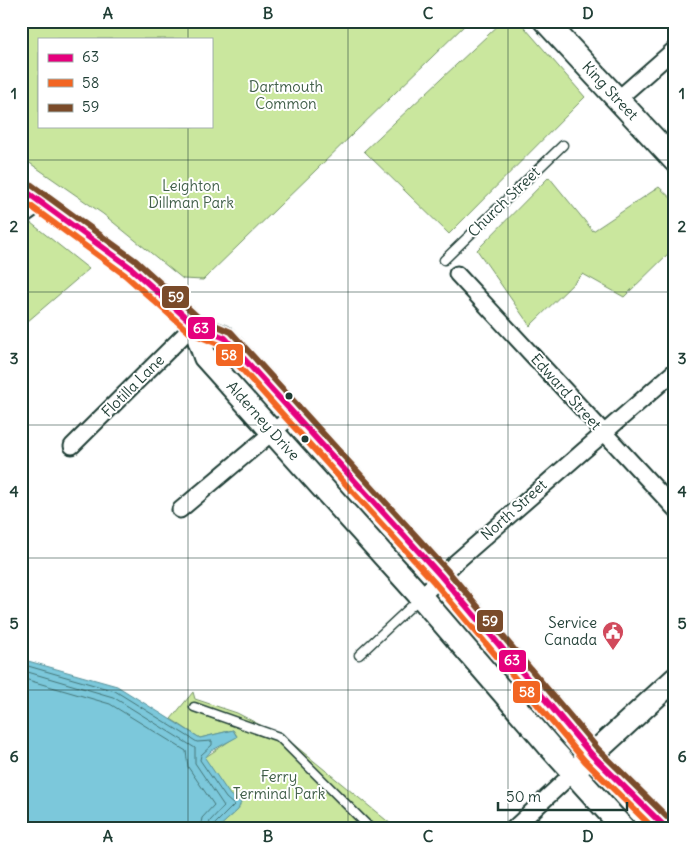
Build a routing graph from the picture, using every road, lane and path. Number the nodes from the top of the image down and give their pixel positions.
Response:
1 (545, 21) edge
2 (675, 49) edge
3 (618, 99) junction
4 (563, 145) dead end
5 (675, 161) edge
6 (21, 188) edge
7 (42, 202) junction
8 (21, 217) edge
9 (444, 260) dead end
10 (458, 274) dead end
11 (194, 326) junction
12 (675, 371) edge
13 (294, 414) junction
14 (273, 432) junction
15 (602, 432) junction
16 (72, 446) dead end
17 (675, 509) edge
18 (180, 510) dead end
19 (440, 576) junction
20 (421, 597) junction
21 (359, 655) dead end
22 (675, 679) edge
23 (194, 707) dead end
24 (592, 755) junction
25 (573, 773) junction
26 (371, 829) edge
27 (512, 829) edge
28 (624, 829) edge
29 (668, 829) edge

1 - 3 main road, King Street
2 - 3 street
3 - 5 main road, King Street
4 - 9 lane, Church Street
6 - 7 main road
7 - 8 street
7 - 11 main road
10 - 15 street, Edward Street
11 - 13 main road, Alderney Drive
11 - 14 main road, Alderney Drive
11 - 16 street, Flotilla Lane
12 - 15 street, North Street
13 - 14 street
13 - 19 main road, Alderney Drive
14 - 18 street
14 - 20 main road, Alderney Drive
15 - 17 street, Edward Street
15 - 19 street, North Street
19 - 20 street, North Street
19 - 24 main road, Alderney Drive
20 - 21 lane, North Street
20 - 25 main road, Alderney Drive
22 - 24 main road
23 - 26 lane
24 - 25 main road
24 - 29 main road, Alderney Drive
25 - 27 street
25 - 28 main road, Alderney Drive

